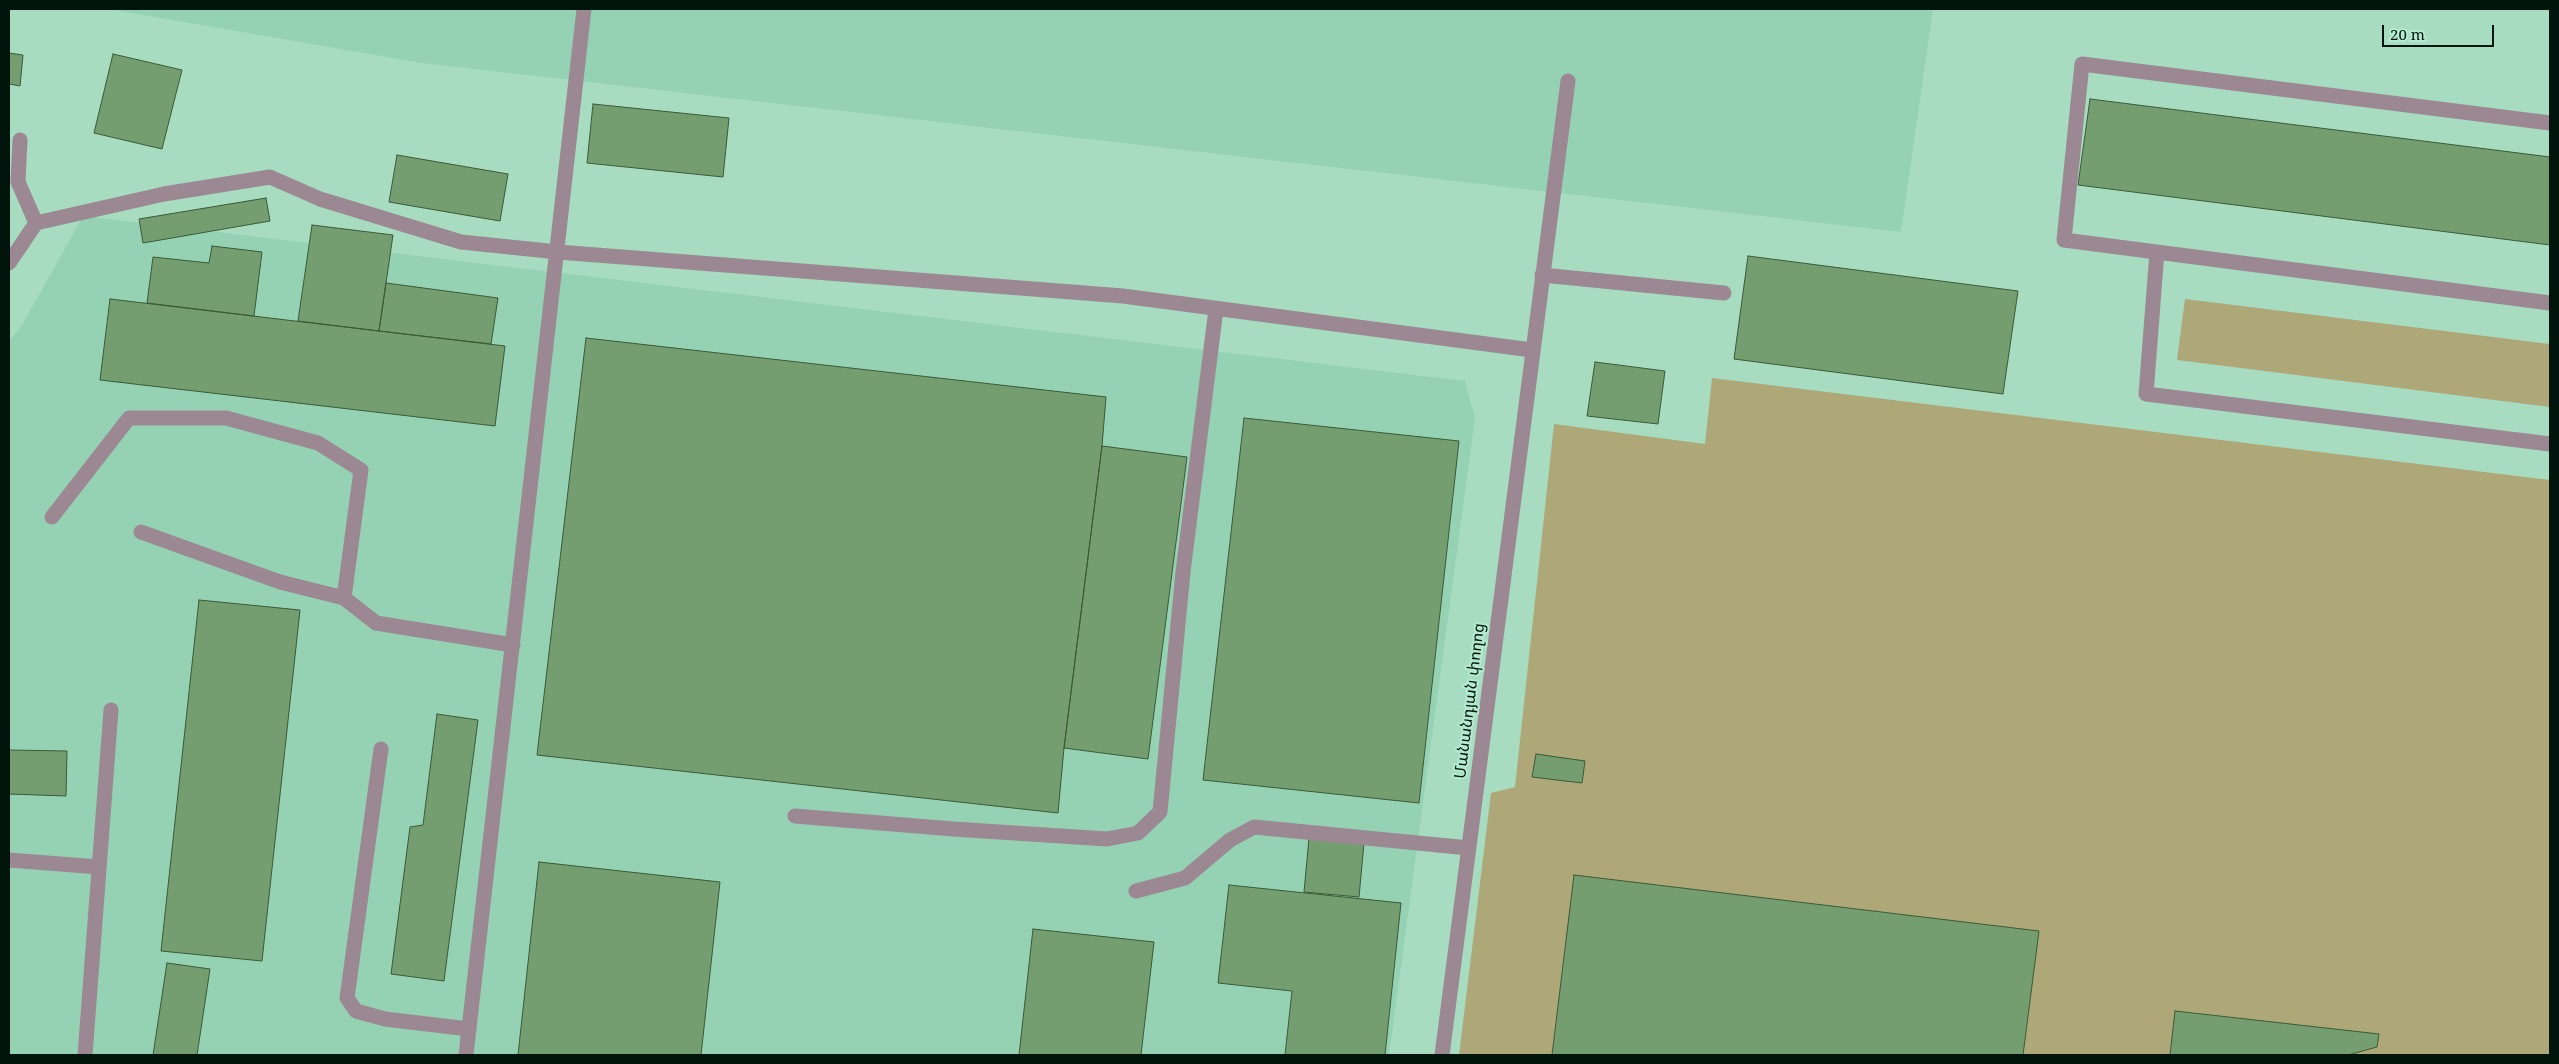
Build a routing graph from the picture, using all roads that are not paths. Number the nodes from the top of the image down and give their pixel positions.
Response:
1 (584, 9) edge
2 (1568, 81) dead end
3 (2550, 123) edge
4 (20, 140) dead end
5 (36, 222) junction
6 (558, 252) junction
7 (2157, 252) junction
8 (9, 263) edge
9 (1542, 275) junction
10 (1724, 293) dead end
11 (2550, 303) edge
12 (1216, 309) junction
13 (1532, 350) junction
14 (2550, 444) edge
15 (52, 517) dead end
16 (141, 532) dead end
17 (344, 598) junction
18 (513, 645) junction
19 (111, 710) dead end
20 (381, 749) dead end
21 (795, 816) dead end
22 (1469, 848) junction
23 (9, 860) edge
24 (99, 867) junction
25 (1136, 891) dead end
26 (469, 1029) junction
27 (85, 1055) edge
28 (466, 1055) edge
29 (1442, 1055) edge

1 - 6 street
2 - 9 street, Մանանդյան փողոց
3 - 7 street
4 - 5 street
5 - 6 street
5 - 8 street
6 - 12 street
6 - 18 street
7 - 11 street
7 - 14 street
9 - 10 street
9 - 13 street, Մանանդյան փողոց
12 - 13 street
12 - 21 street
13 - 22 street, Մանանդյան փողոց
15 - 17 street
16 - 17 street
17 - 18 street
18 - 26 street
19 - 24 street
20 - 26 street
22 - 25 street
22 - 29 street, Մանանդյան փողոց
23 - 24 street
24 - 27 street
26 - 28 street

